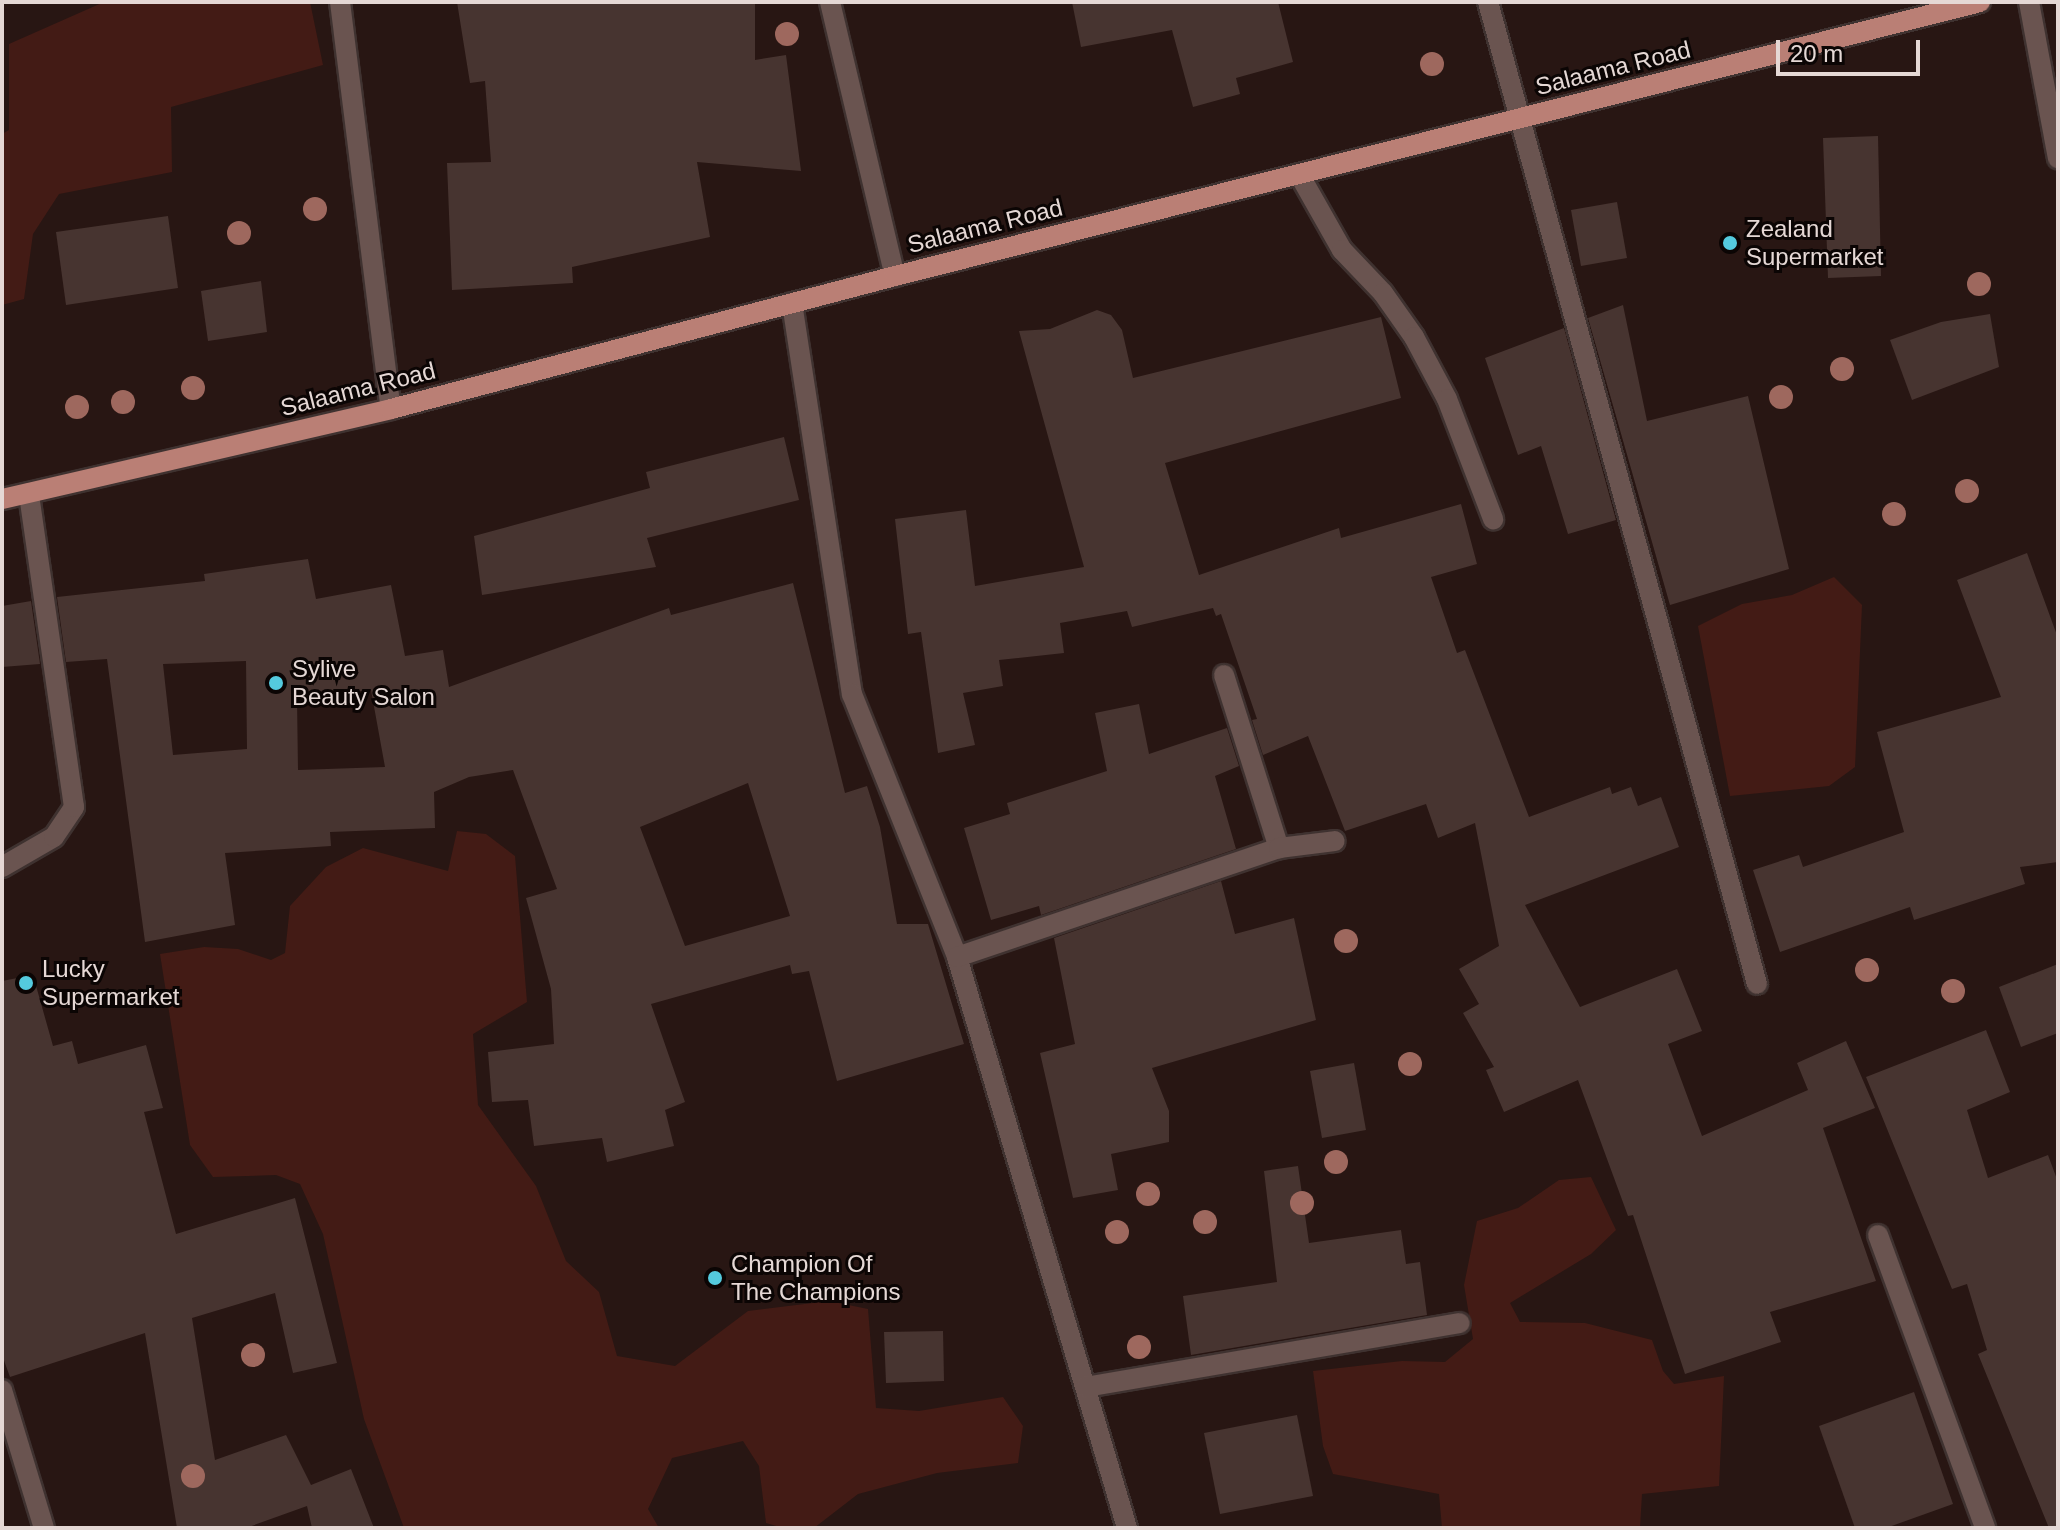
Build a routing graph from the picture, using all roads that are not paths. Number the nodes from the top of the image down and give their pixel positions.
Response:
1 (340, 2) edge
2 (830, 2) edge
3 (1488, 2) edge
4 (1980, 2) edge
5 (2029, 2) edge
6 (1521, 119) junction
7 (2058, 158) edge
8 (1299, 174) junction
9 (895, 276) junction
10 (792, 303) junction
11 (391, 409) junction
12 (29, 493) junction
13 (2, 499) edge
14 (1493, 519) dead end
15 (1224, 675) dead end
16 (1335, 841) dead end
17 (1279, 848) junction
18 (2, 867) edge
19 (957, 957) junction
20 (1757, 984) dead end
21 (1878, 1235) dead end
22 (1460, 1323) dead end
23 (1086, 1387) junction
24 (2, 1390) edge
25 (44, 1528) edge
26 (1127, 1528) edge
27 (1985, 1528) edge

1 - 11 street
2 - 9 street
3 - 6 street
4 - 6 main road, Salaama Road
5 - 7 street
6 - 8 main road, Salaama Road
6 - 20 street
8 - 9 main road, Salaama Road
8 - 14 street
9 - 10 main road, Salaama Road
10 - 11 main road, Salaama Road
10 - 19 street
11 - 12 main road, Salaama Road
12 - 13 main road, Salaama Road
12 - 18 street
15 - 17 street
16 - 17 street
17 - 19 street
19 - 23 street
21 - 27 street
22 - 23 street
23 - 26 street
24 - 25 street

